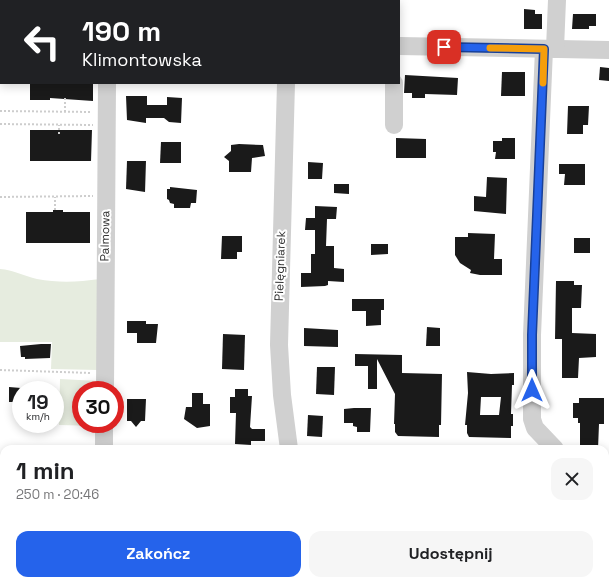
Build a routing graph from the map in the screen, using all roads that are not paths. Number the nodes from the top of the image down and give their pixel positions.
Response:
1 (557, 0) edge
2 (400, 46) edge
3 (550, 49) junction
4 (609, 50) edge
5 (107, 84) edge
6 (286, 84) edge
7 (394, 84) edge
8 (394, 125) dead end
9 (105, 381) edge
10 (104, 433) edge
11 (104, 445) edge
12 (289, 445) edge
13 (551, 445) edge

1 - 3 street
2 - 3 street
3 - 4 street
3 - 13 street
5 - 9 street, Palmowa
6 - 12 street, Pielęgniarek
7 - 8 street
10 - 11 street

